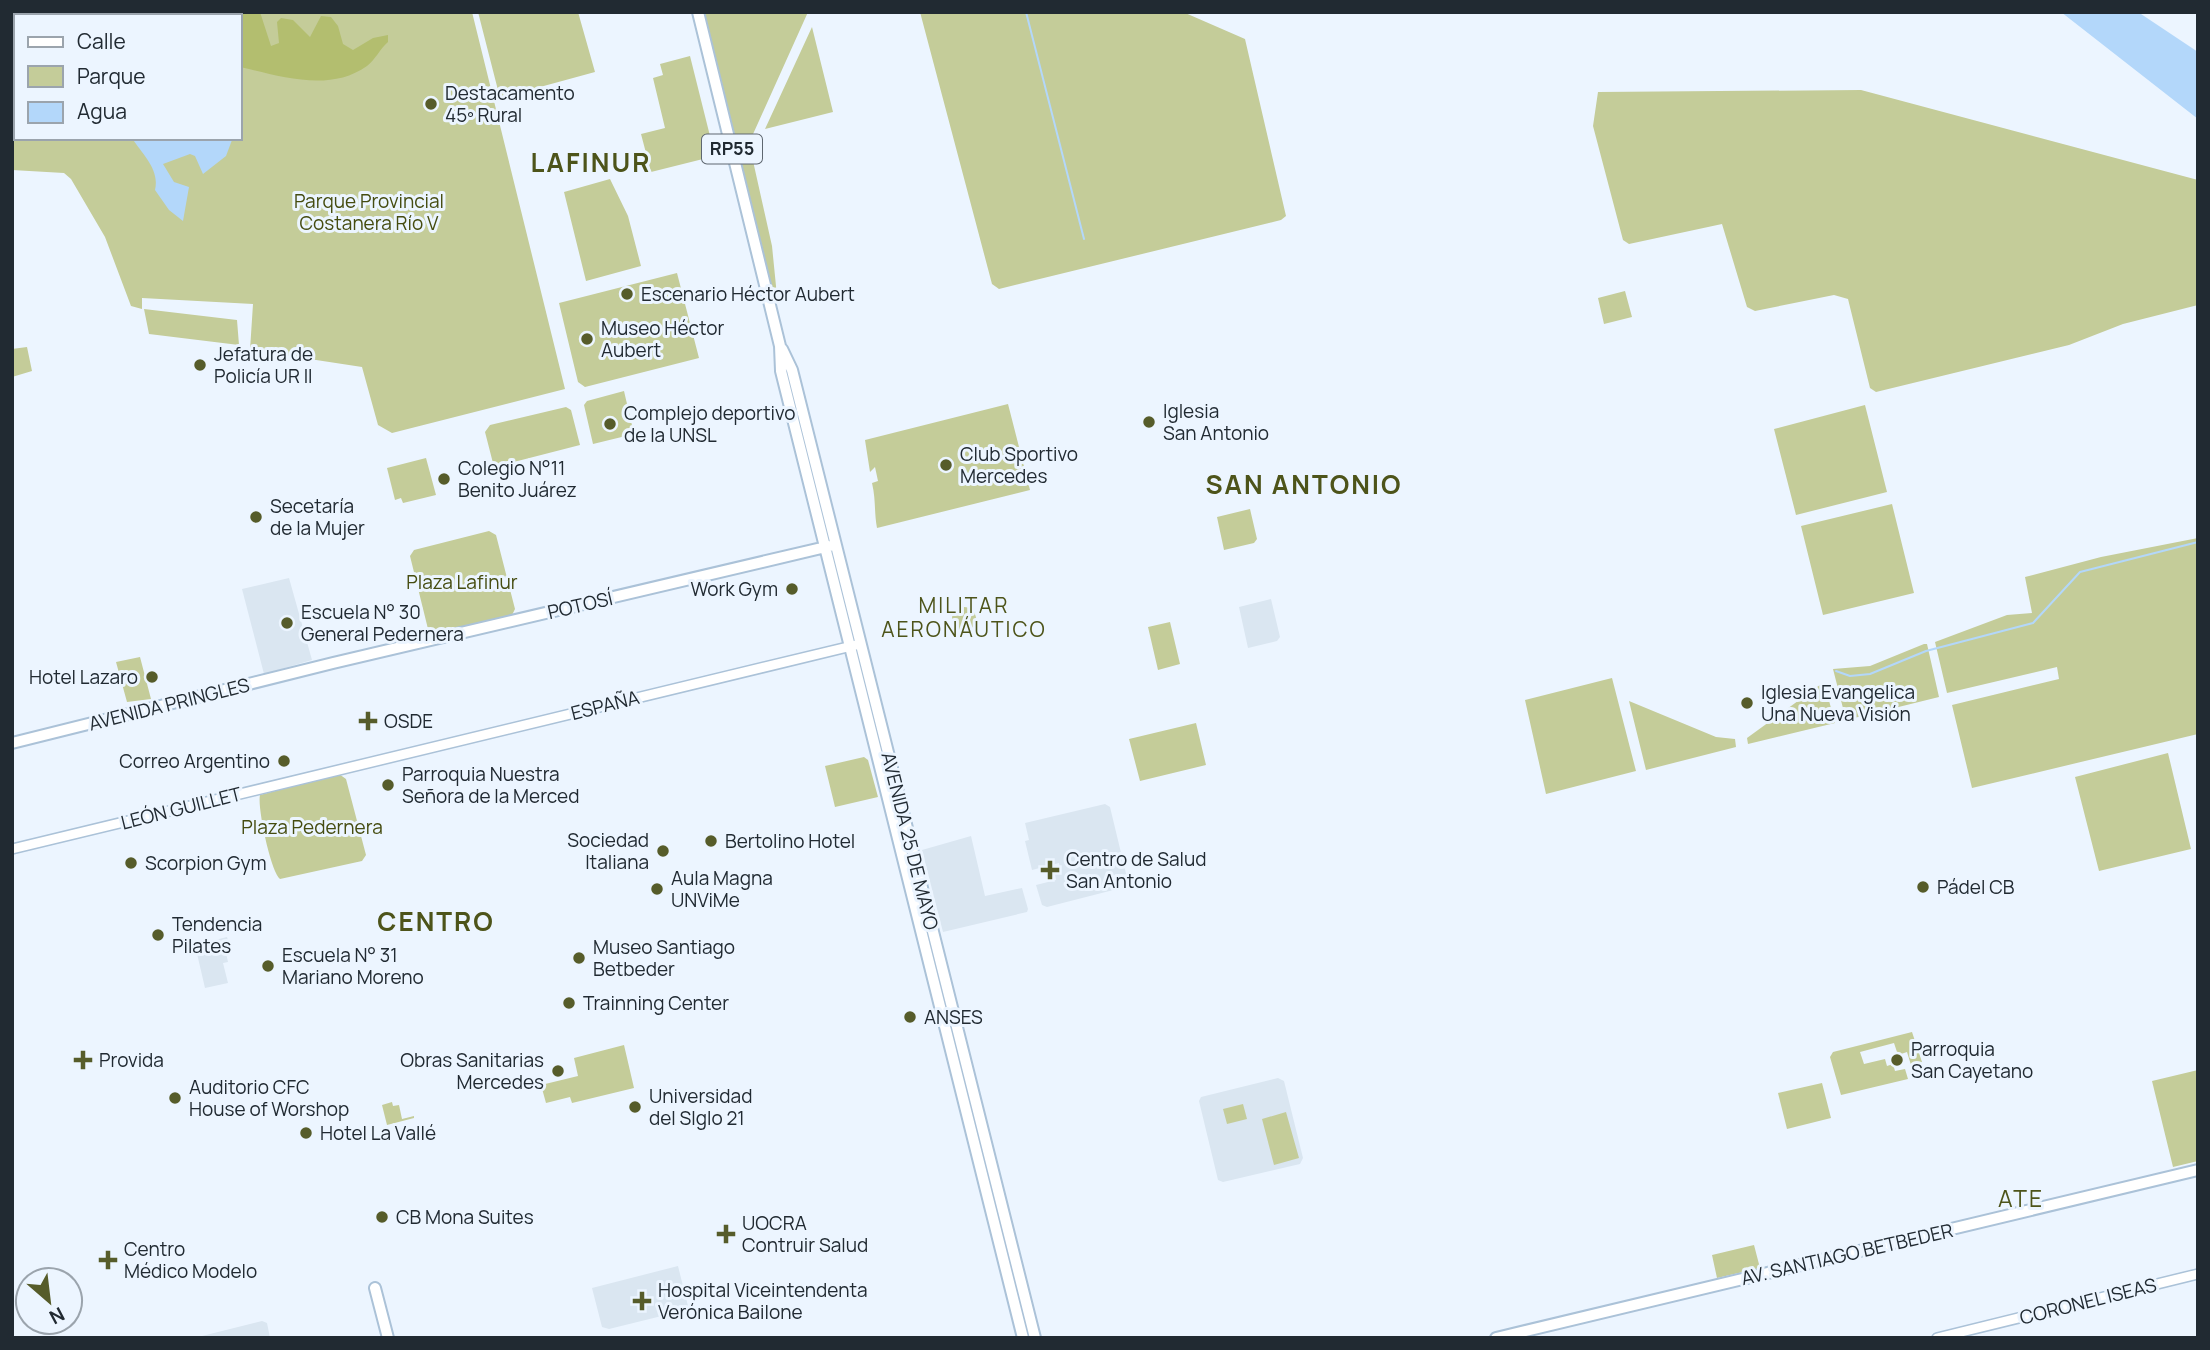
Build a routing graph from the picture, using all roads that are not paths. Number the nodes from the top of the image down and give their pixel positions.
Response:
1 (698, 12) edge
2 (831, 546) junction
3 (855, 645) junction
4 (325, 665) joint
5 (12, 743) edge
6 (880, 744) junction
7 (350, 766) joint
8 (12, 849) edge
9 (2198, 1170) edge
10 (2198, 1274) edge
11 (375, 1288) dead end
12 (388, 1338) edge
13 (1023, 1338) edge
14 (1035, 1338) edge
15 (1496, 1338) edge
16 (1937, 1338) edge

1 - 2 main road, AVENIDA 25 DE MAYO / RP55
2 - 3 main road, AVENIDA 25 DE MAYO / RP55
2 - 4 main road, POTOSÍ
3 - 6 main road, AVENIDA 25 DE MAYO / RP55
3 - 7 street, ESPAÑA
4 - 5 main road, AVENIDA PRINGLES
6 - 13 main road, AVENIDA 25 DE MAYO / RP55
6 - 14 main road, AVENIDA 25 DE MAYO / RP55
7 - 8 street, LEÓN GUILLET
9 - 15 main road, AV. SANTIAGO BETBEDER
10 - 16 street, CORONEL ISEAS
11 - 12 main road

